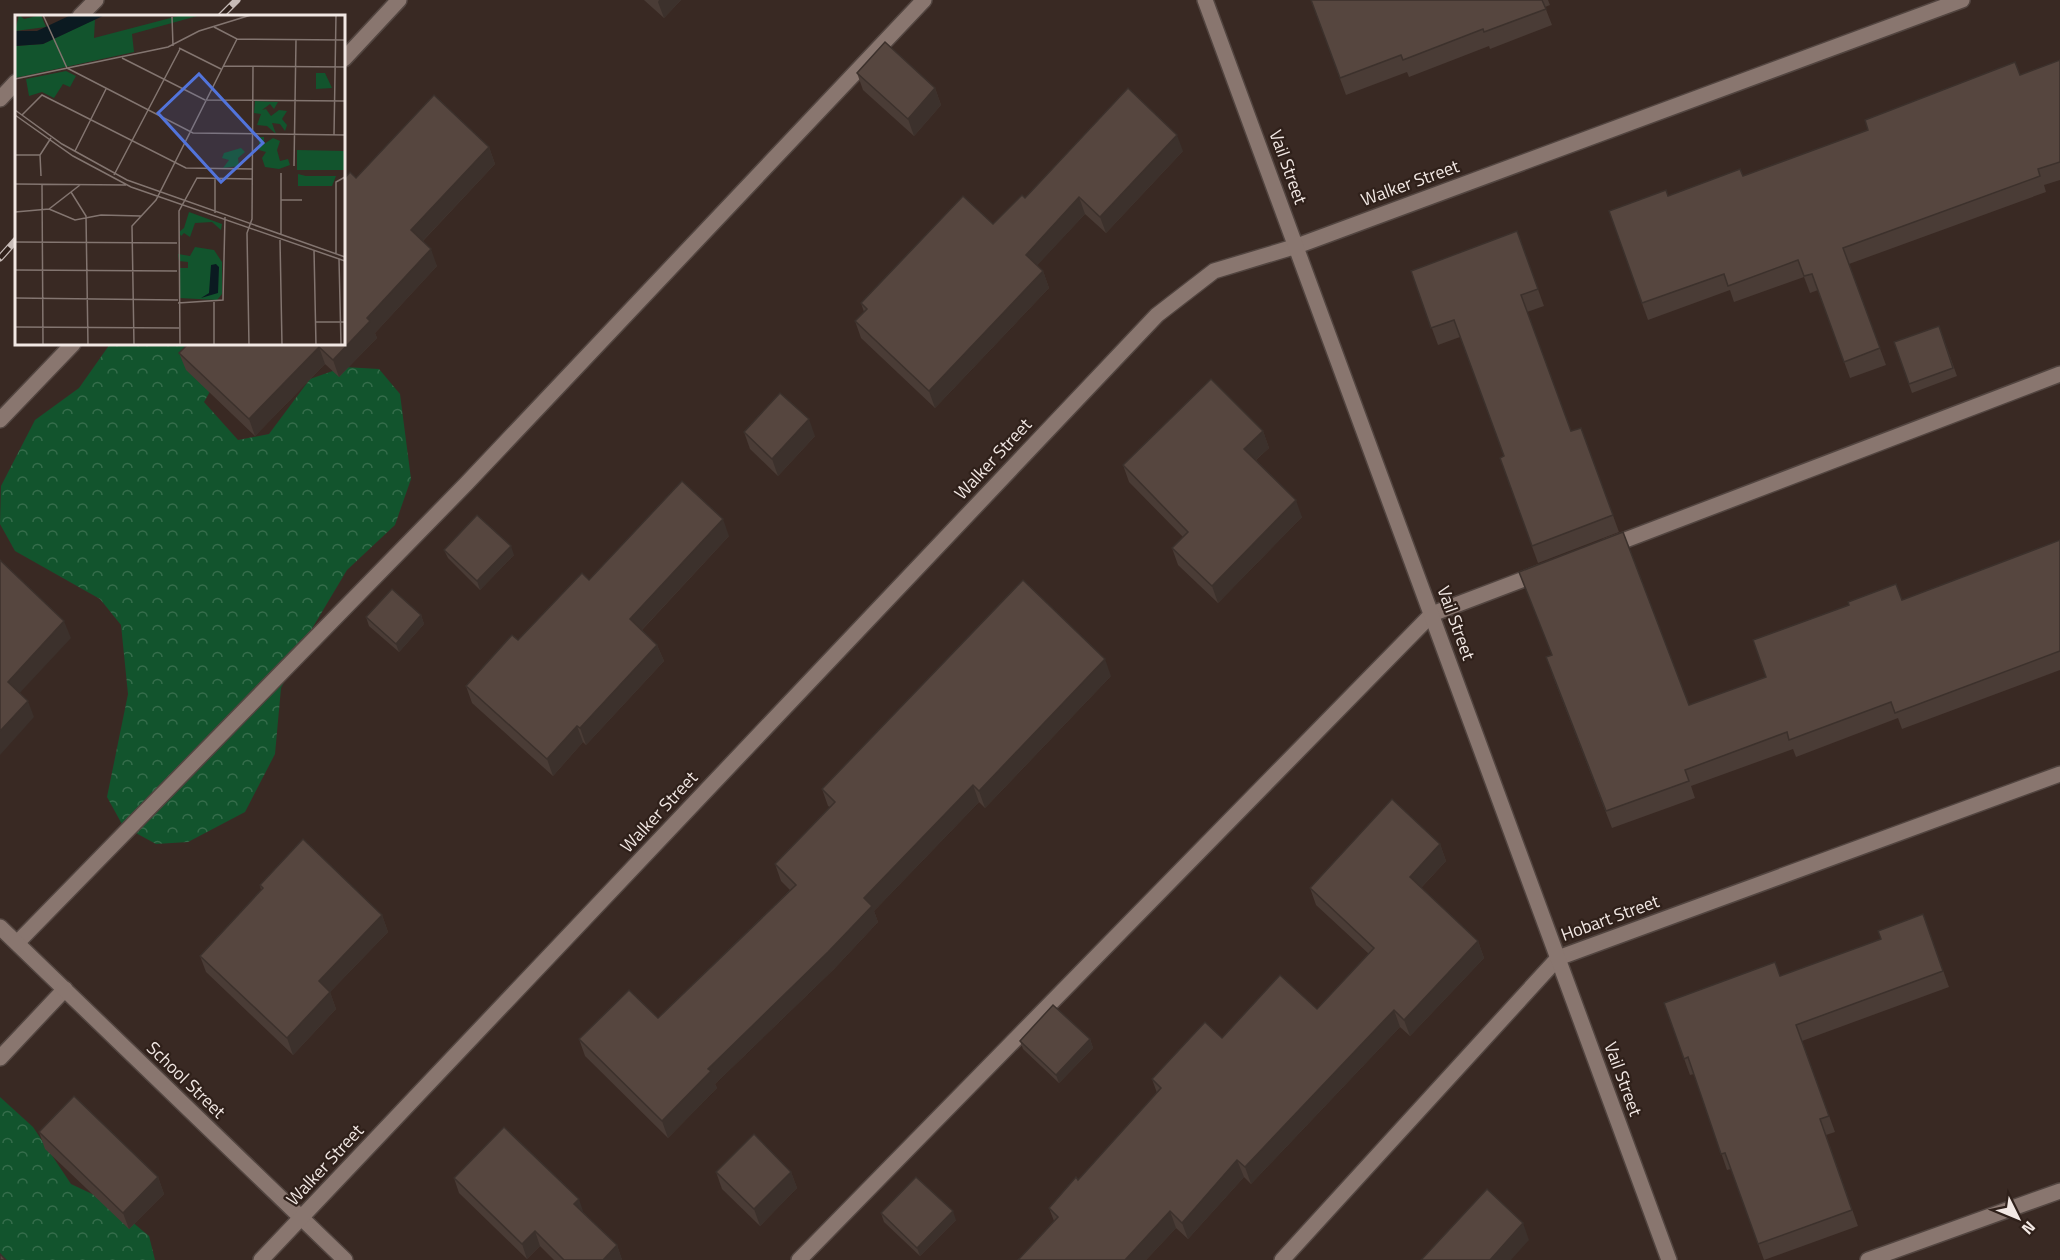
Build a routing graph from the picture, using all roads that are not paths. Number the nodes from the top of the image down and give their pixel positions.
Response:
1 (96, 0) edge
2 (399, 0) edge
3 (924, 0) edge
4 (1205, 0) edge
5 (1962, 0) edge
6 (81, 15) edge
7 (345, 58) edge
8 (15, 83) edge
9 (0, 99) edge
10 (1297, 246) junction
11 (72, 345) edge
12 (2060, 374) edge
13 (0, 420) edge
14 (1597, 551) edge
15 (1553, 568) edge
16 (1432, 614) junction
17 (2060, 774) edge
18 (0, 927) edge
19 (17, 943) junction
20 (1558, 958) junction
21 (64, 989) junction
22 (0, 1058) edge
23 (2060, 1191) edge
24 (302, 1218) junction
25 (261, 1260) edge
26 (345, 1260) edge
27 (799, 1260) edge
28 (1282, 1260) edge
29 (1669, 1260) edge
30 (1868, 1260) edge

1 - 6 street
2 - 7 street
3 - 19 street
4 - 10 street, Vail Street
5 - 10 street, Walker Street
8 - 9 street
10 - 16 street, Vail Street
10 - 24 street, Walker Street
11 - 13 street
12 - 14 street
15 - 16 street
16 - 20 street, Vail Street
16 - 27 street
17 - 20 street, Hobart Street
18 - 19 street, School Street
19 - 21 street, School Street
20 - 28 street, Hobart Street
20 - 29 street, Vail Street
21 - 22 street
21 - 24 street, School Street
23 - 30 street
24 - 25 street, Walker Street
24 - 26 street, School Street

